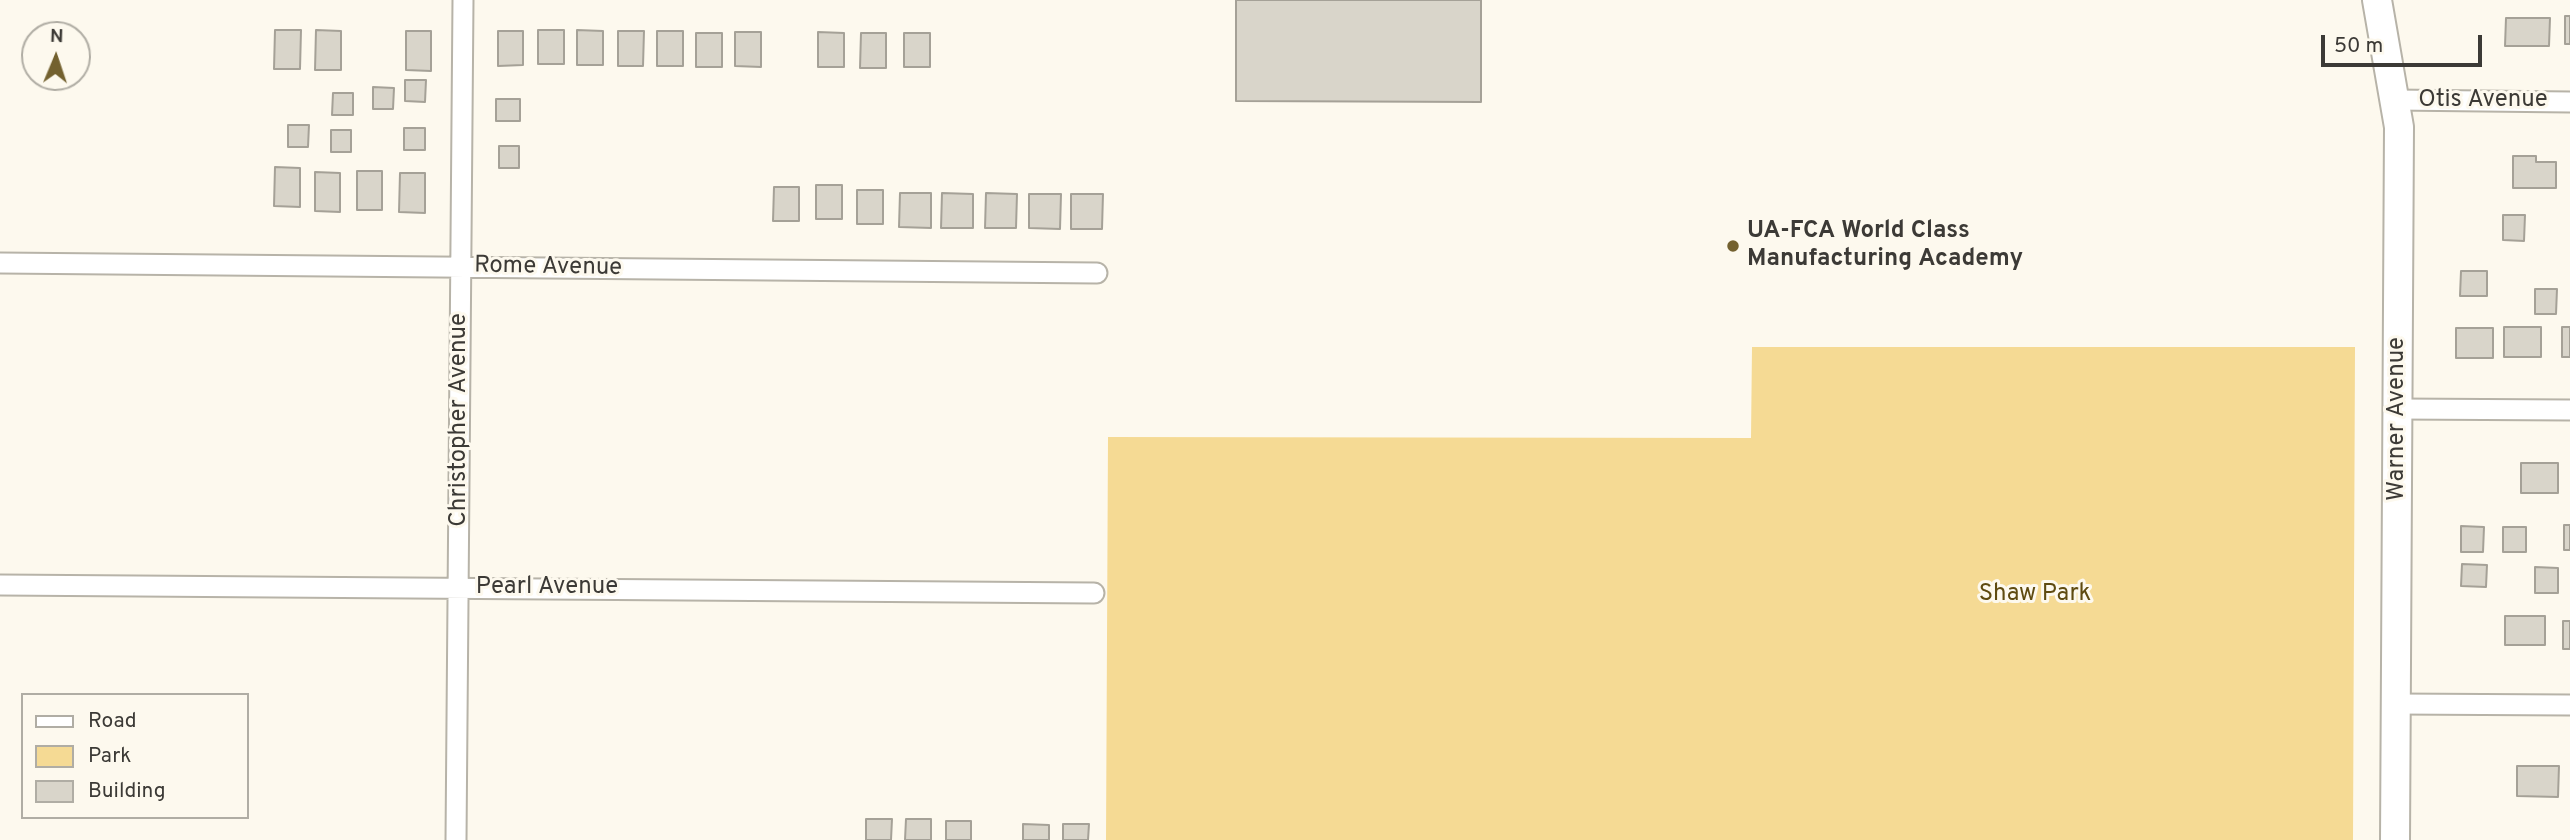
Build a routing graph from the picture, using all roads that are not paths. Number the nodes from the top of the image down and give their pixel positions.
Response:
1 (463, 0) edge
2 (2377, 0) edge
3 (2395, 100) junction
4 (2570, 102) edge
5 (0, 262) edge
6 (462, 268) junction
7 (1097, 273) dead end
8 (2398, 409) junction
9 (2570, 410) edge
10 (0, 585) edge
11 (459, 587) junction
12 (1094, 593) dead end
13 (2396, 704) junction
14 (2570, 705) edge
15 (456, 840) edge
16 (2395, 840) edge

1 - 6 street, Christopher Avenue
2 - 3 street, Warner Avenue
3 - 4 street, Otis Avenue
3 - 8 street, Warner Avenue
5 - 6 street, Rome Avenue
6 - 7 street, Rome Avenue
6 - 11 street, Christopher Avenue
8 - 9 street
8 - 13 street, Warner Avenue
10 - 11 street, Pearl Avenue
11 - 12 street, Pearl Avenue
11 - 15 street, Christopher Avenue
13 - 14 street
13 - 16 street, Warner Avenue

